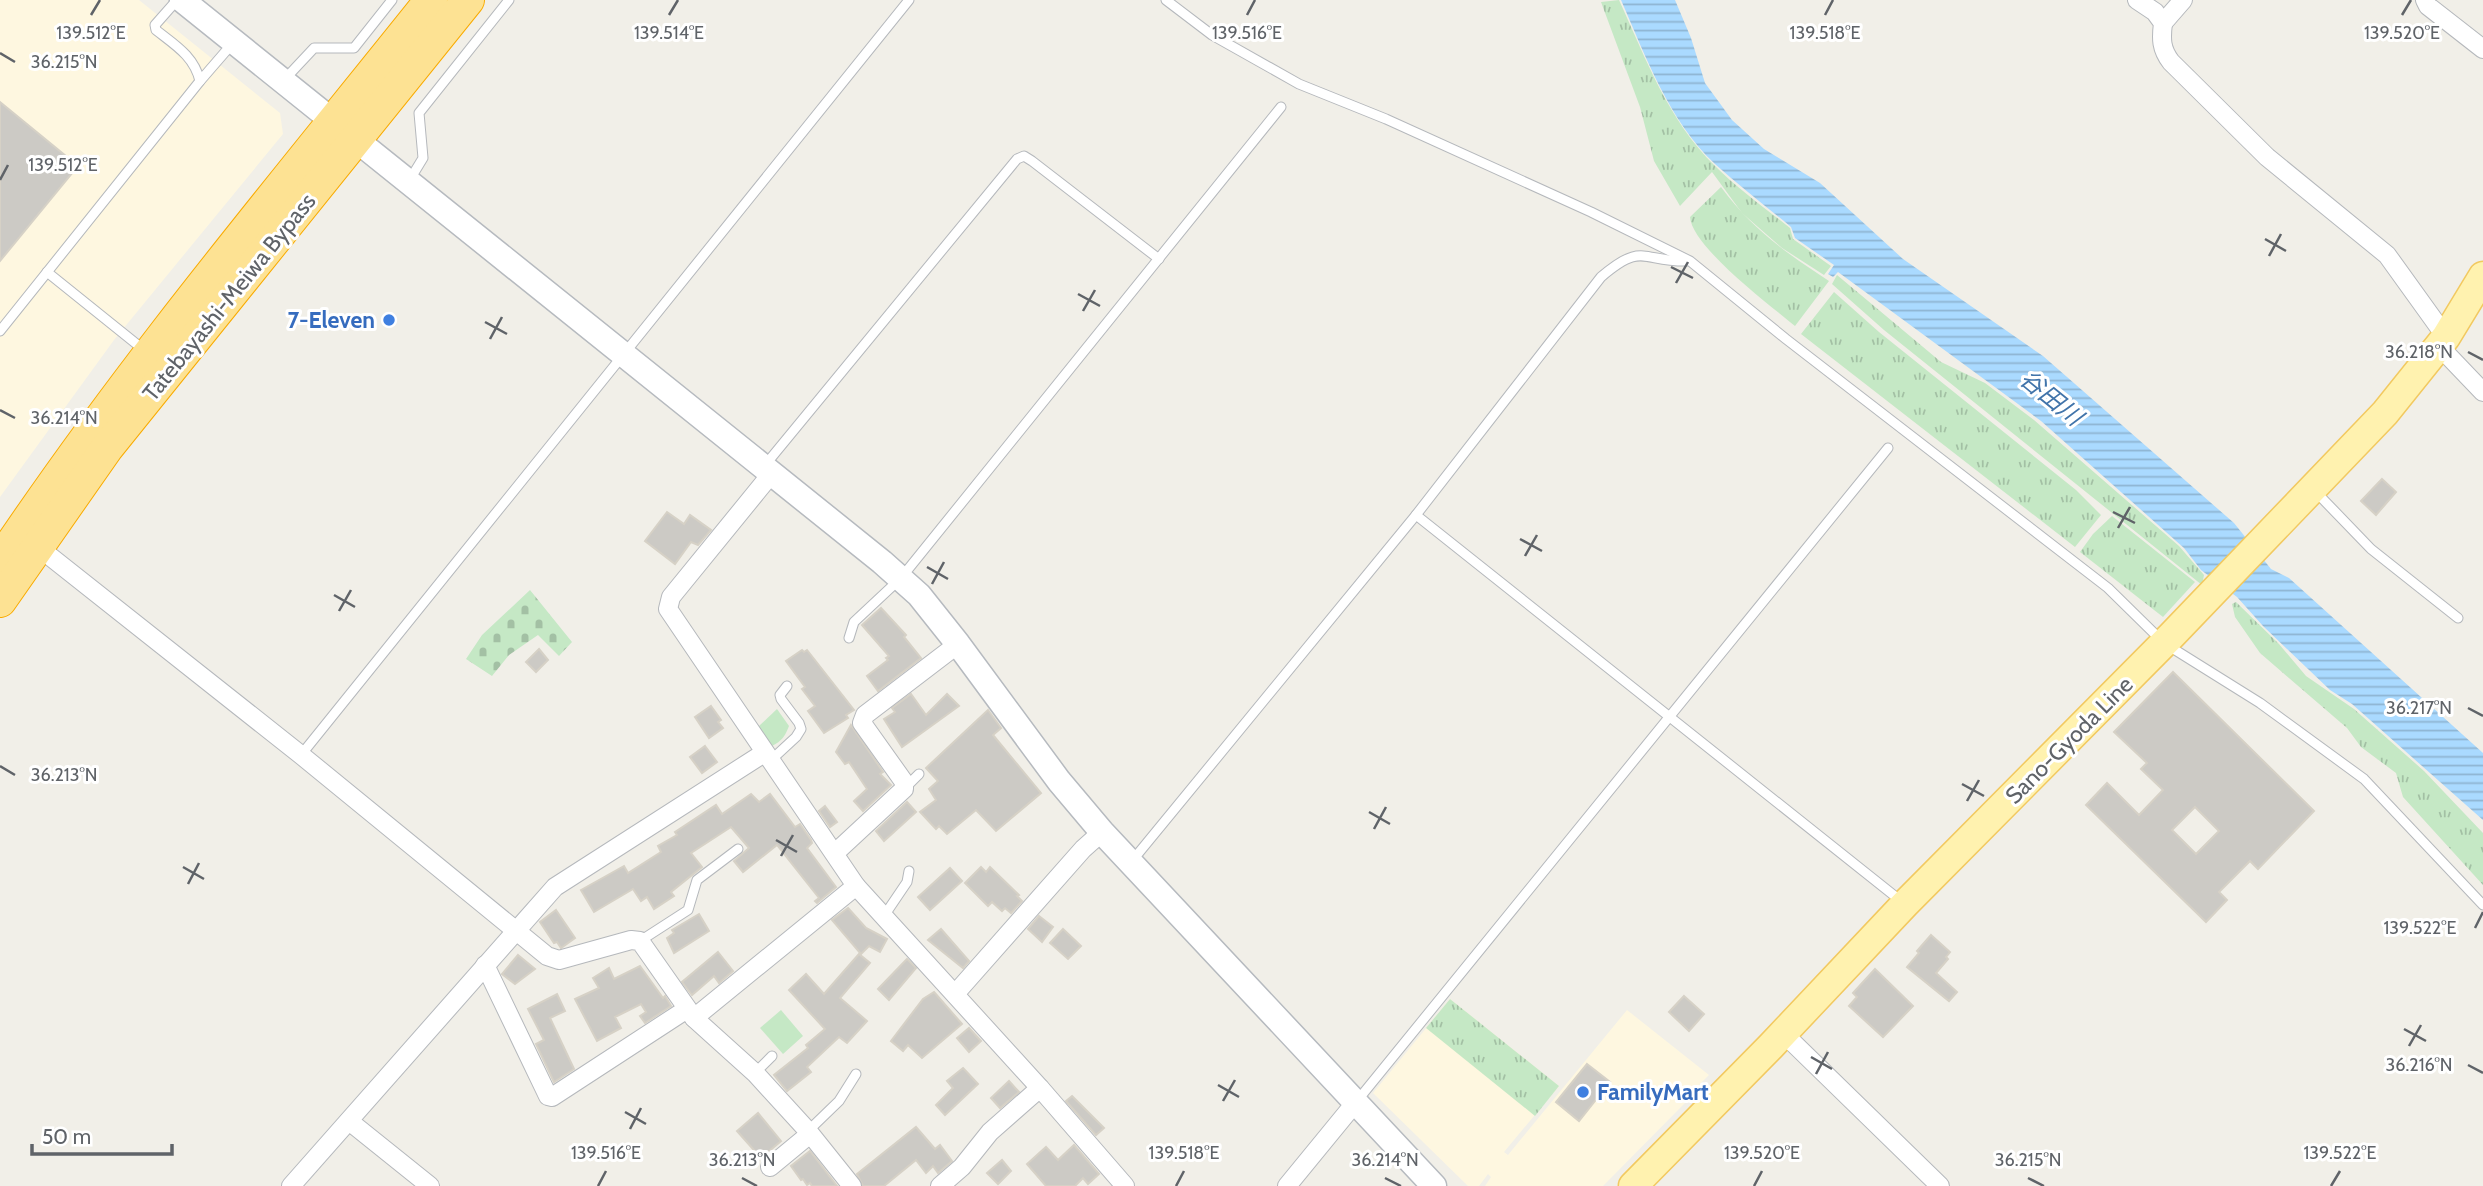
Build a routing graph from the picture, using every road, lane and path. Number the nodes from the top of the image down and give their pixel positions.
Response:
1 (179, 0) edge
2 (392, 0) edge
3 (431, 0) edge
4 (468, 0) edge
5 (509, 0) edge
6 (909, 0) edge
7 (1166, 0) edge
8 (2137, 0) edge
9 (2183, 0) edge
10 (2425, 0) edge
11 (2163, 23) junction
12 (234, 42) junction
13 (2483, 49) edge
14 (200, 81) junction
15 (283, 82) junction
16 (1281, 107) dead end
17 (345, 132) junction
18 (408, 182) junction
19 (1159, 259) junction
20 (1690, 261) junction
21 (47, 272) junction
22 (2483, 276) edge
23 (0, 331) edge
24 (2442, 341) junction
25 (148, 354) junction
26 (625, 355) junction
27 (2483, 391) edge
28 (1888, 447) dead end
29 (768, 470) junction
30 (2310, 491) junction
31 (1416, 514) junction
32 (37, 546) junction
33 (0, 561) edge
34 (901, 578) junction
35 (0, 601) edge
36 (2458, 618) dead end
37 (849, 638) dead end
38 (2168, 639) junction
39 (958, 644) junction
40 (787, 686) dead end
41 (1668, 717) junction
42 (302, 755) junction
43 (767, 757) junction
44 (919, 774) dead end
45 (904, 789) junction
46 (1102, 832) junction
47 (738, 849) dead end
48 (835, 853) junction
49 (1130, 863) junction
50 (909, 871) dead end
51 (856, 886) junction
52 (1905, 904) junction
53 (2483, 905) edge
54 (884, 916) junction
55 (515, 931) junction
56 (640, 941) junction
57 (485, 965) junction
58 (955, 994) junction
59 (690, 1014) junction
60 (1783, 1033) junction
61 (772, 1056) dead end
62 (755, 1073) junction
63 (856, 1074) dead end
64 (1040, 1088) junction
65 (1356, 1102) junction
66 (349, 1121) junction
67 (809, 1132) junction
68 (770, 1167) dead end
69 (291, 1186) edge
70 (430, 1186) edge
71 (852, 1186) edge
72 (940, 1186) edge
73 (1125, 1186) edge
74 (1287, 1186) edge
75 (1434, 1186) edge
76 (1633, 1186) edge
77 (1940, 1186) edge

1 - 12 street
1 - 14 lane
2 - 15 lane
3 - 17 highway, Tatebayashi-Meiwa Bypass
4 - 17 highway, Tatebayashi-Meiwa Bypass
5 - 18 lane
6 - 26 lane
7 - 20 lane
8 - 11 street
9 - 11 street
10 - 13 street
11 - 24 street
12 - 14 lane
12 - 15 street
14 - 21 lane
15 - 17 street
16 - 19 lane
17 - 18 street
17 - 25 highway, Tatebayashi-Meiwa Bypass
17 - 32 highway, Tatebayashi-Meiwa Bypass
18 - 26 street
19 - 29 lane
19 - 34 lane
20 - 31 lane
20 - 38 lane
21 - 23 lane
21 - 25 lane
22 - 24 main road, Sano-Gyoda Line
24 - 27 street
24 - 30 main road, Sano-Gyoda Line
25 - 33 highway, Tatebayashi-Meiwa Bypass
26 - 29 street
26 - 42 lane
28 - 41 lane
29 - 34 street
29 - 43 street
30 - 36 lane
30 - 38 main road, Sano-Gyoda Line
31 - 41 lane
31 - 49 lane
32 - 35 highway, Tatebayashi-Meiwa Bypass
32 - 42 street
34 - 37 lane
34 - 39 street
38 - 52 main road, Sano-Gyoda Line
38 - 53 lane
39 - 45 street
39 - 46 street
40 - 43 lane
41 - 52 lane
41 - 65 lane
42 - 55 street
43 - 48 street
43 - 55 street
44 - 45 lane
45 - 48 street
46 - 49 street
46 - 58 street
47 - 56 lane
48 - 51 street
49 - 65 street
50 - 54 lane
51 - 54 street
51 - 59 street
52 - 60 main road, Sano-Gyoda Line
54 - 58 street
55 - 56 street
55 - 57 street
56 - 59 street
57 - 59 street
57 - 66 street
58 - 64 street
59 - 62 street
60 - 76 main road, Sano-Gyoda Line
60 - 77 street
61 - 62 lane
62 - 67 street
63 - 67 lane
64 - 72 street
64 - 73 street
65 - 74 street
65 - 75 street
66 - 69 street
66 - 70 street
67 - 68 street
67 - 71 street

